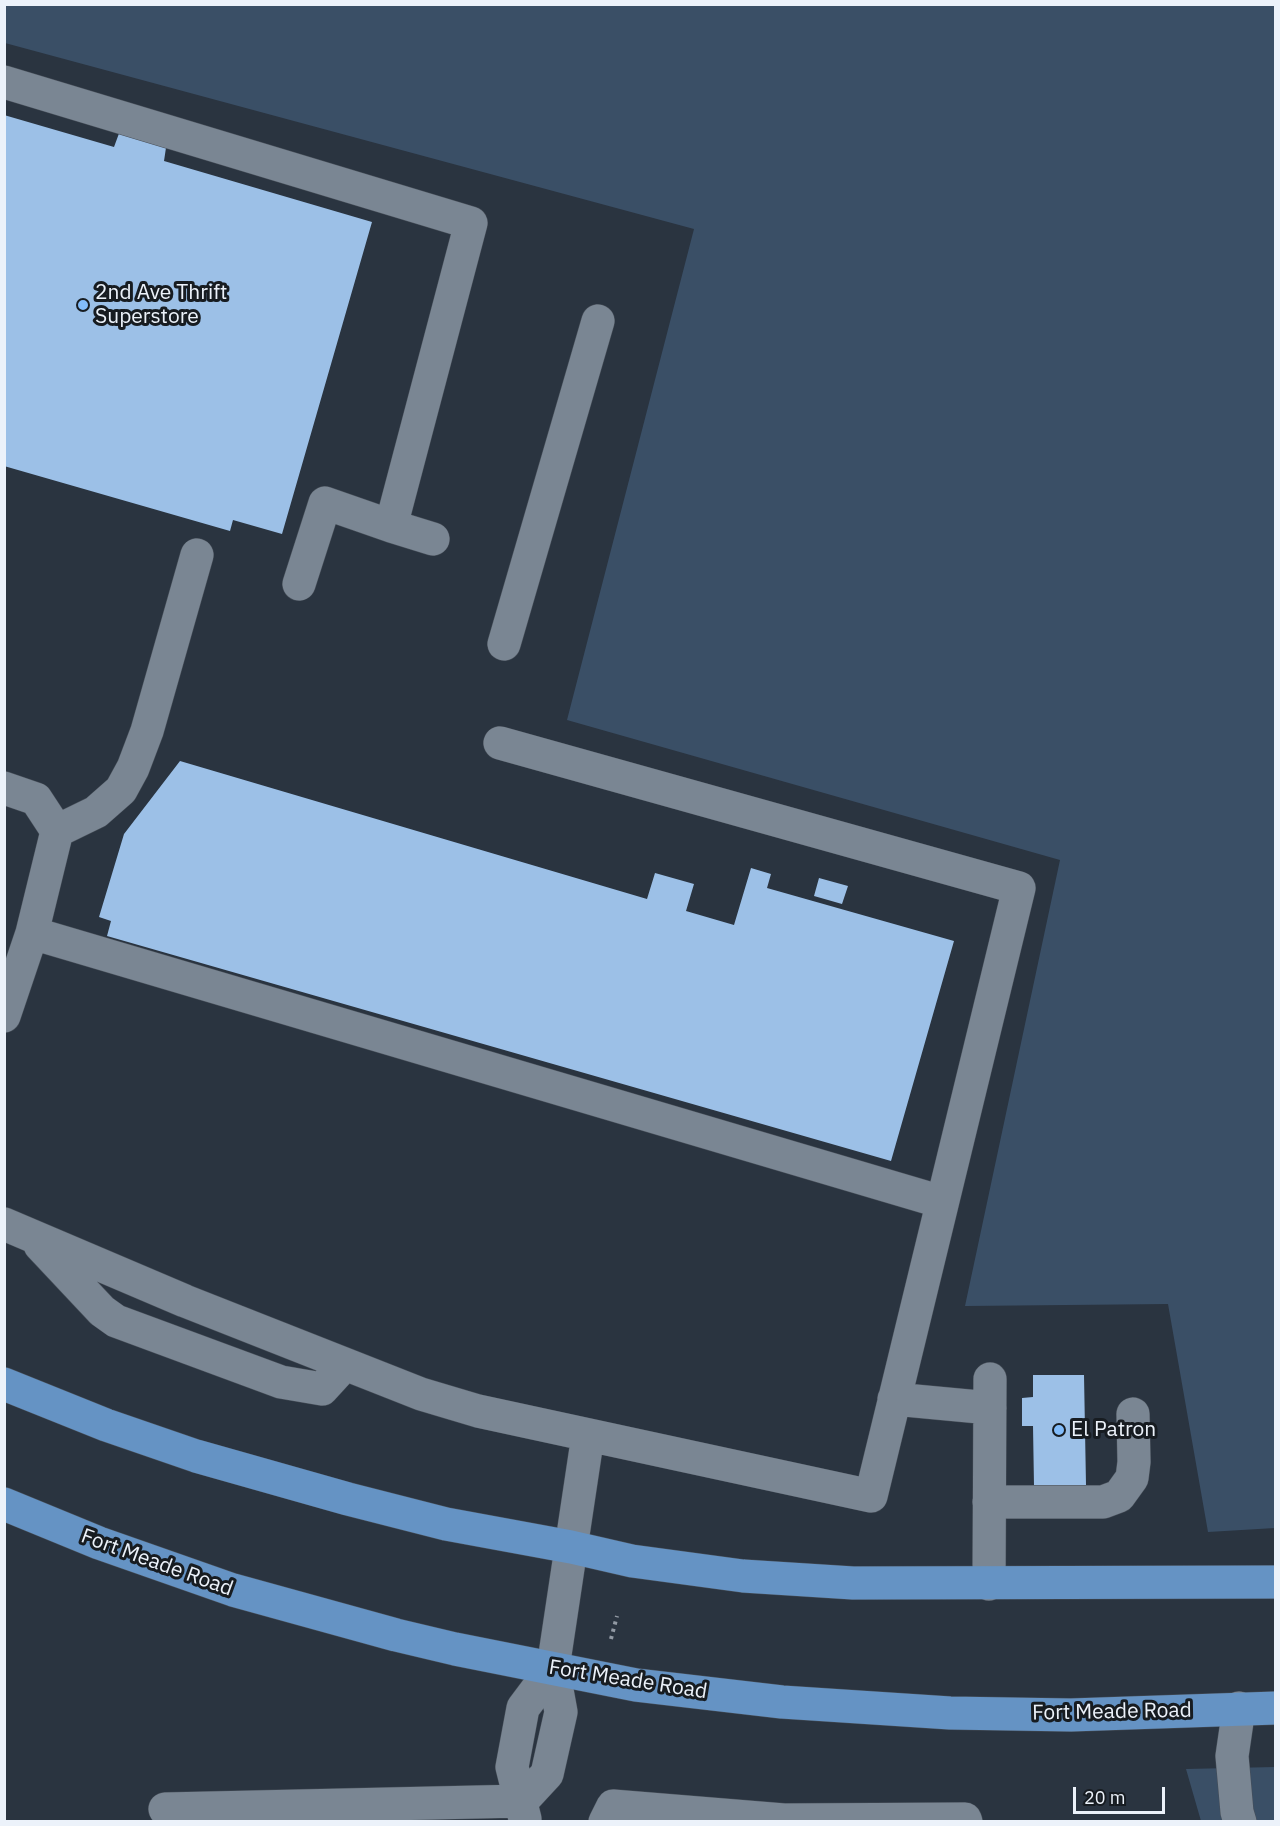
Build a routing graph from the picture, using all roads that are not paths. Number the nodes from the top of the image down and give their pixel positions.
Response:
1 (4, 82) edge
2 (598, 321) dead end
3 (392, 526) junction
4 (433, 539) dead end
5 (197, 555) dead end
6 (298, 584) dead end
7 (504, 644) dead end
8 (500, 743) dead end
9 (4, 788) edge
10 (57, 831) junction
11 (32, 933) junction
12 (4, 1016) edge
13 (942, 1202) junction
14 (17, 1230) edge
15 (344, 1365) junction
16 (4, 1384) edge
17 (894, 1400) junction
18 (1133, 1414) dead end
19 (588, 1435) junction
20 (989, 1502) junction
21 (4, 1504) edge
22 (571, 1547) junction
23 (1275, 1582) edge
24 (989, 1584) junction
25 (553, 1668) junction
26 (1239, 1708) junction
27 (1275, 1708) edge
28 (165, 1809) dead end
29 (524, 1811) edge
30 (785, 1820) edge
31 (605, 1821) edge
32 (966, 1821) edge
33 (1240, 1821) edge

1 - 3 lane
2 - 7 lane
3 - 4 lane
3 - 6 lane
5 - 10 lane
8 - 13 lane
9 - 10 lane
10 - 11 lane
11 - 12 lane
11 - 13 lane
13 - 17 lane
14 - 15 lane
14 - 15 lane
15 - 19 lane
16 - 22 main road
17 - 19 lane
17 - 20 lane
18 - 20 lane
19 - 22 lane
20 - 24 lane
21 - 25 main road, Fort Meade Road
22 - 24 main road
22 - 25 lane
23 - 24 main road
25 - 26 main road, Fort Meade Road
25 - 29 lane
26 - 27 main road, Fort Meade Road
26 - 33 lane
28 - 29 lane
30 - 31 lane
30 - 32 lane

